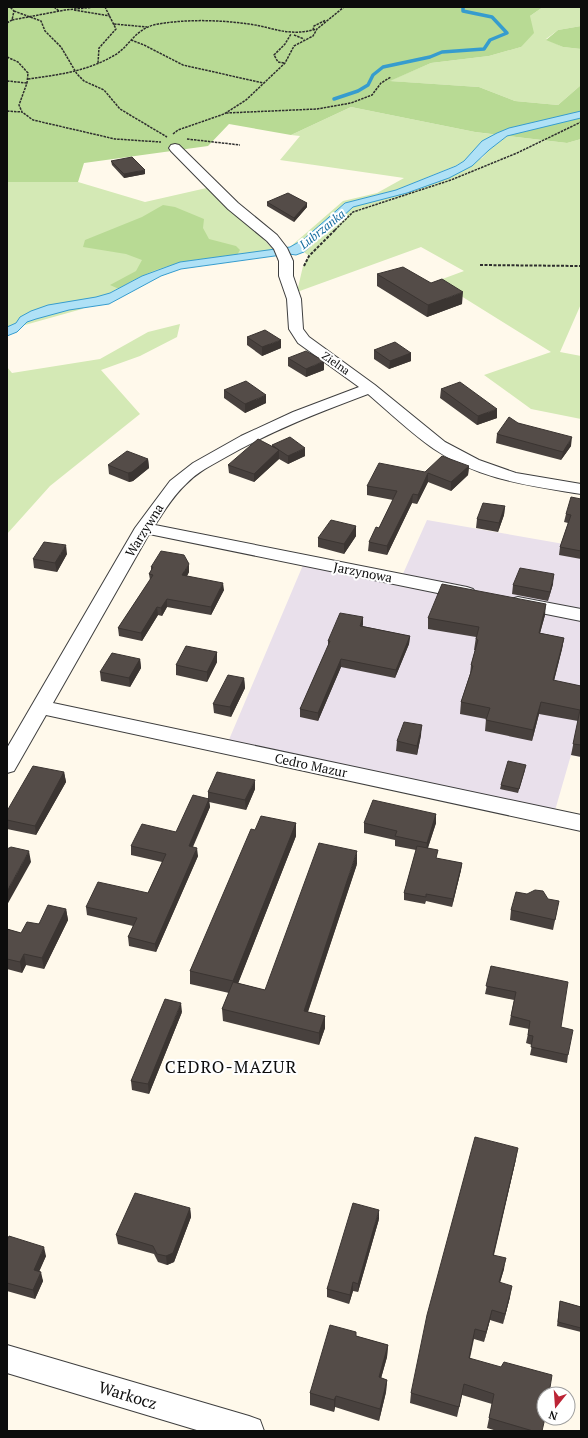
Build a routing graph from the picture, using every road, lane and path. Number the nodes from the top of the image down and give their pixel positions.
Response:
1 (10, 7) edge
2 (54, 7) edge
3 (75, 7) edge
4 (95, 7) edge
5 (105, 7) edge
6 (344, 7) edge
7 (69, 10) junction
8 (14, 11) junction
9 (59, 11) junction
10 (29, 16) junction
11 (110, 16) junction
12 (12, 20) junction
13 (328, 20) junction
14 (7, 23) edge
15 (114, 24) junction
16 (150, 26) junction
17 (317, 29) junction
18 (313, 30) junction
19 (291, 34) junction
20 (294, 34) junction
21 (130, 40) junction
22 (305, 40) junction
23 (7, 57) edge
24 (285, 63) junction
25 (98, 64) junction
26 (76, 71) junction
27 (392, 77) dead end
28 (28, 79) junction
29 (7, 81) edge
30 (27, 83) junction
31 (264, 83) junction
32 (7, 111) edge
33 (22, 112) junction
34 (224, 114) junction
35 (581, 122) edge
36 (186, 139) dead end
37 (163, 142) dead end
38 (171, 142) junction
39 (240, 145) dead end
40 (283, 256) junction
41 (480, 265) dead end
42 (581, 266) edge
43 (370, 388) junction
44 (581, 489) edge
45 (144, 528) junction
46 (480, 595) edge
47 (503, 600) edge
48 (581, 616) edge
49 (41, 707) junction
50 (15, 736) edge
51 (7, 766) edge
52 (581, 824) edge
53 (7, 1359) edge
54 (249, 1431) edge

1 - 8 path
2 - 9 path
3 - 7 path
4 - 7 path
5 - 11 path
6 - 13 path
7 - 9 path
7 - 11 path
8 - 10 path
8 - 12 path
9 - 10 path
10 - 12 path
10 - 26 path
11 - 15 path
12 - 14 path
13 - 17 path
13 - 18 path
15 - 16 path
15 - 25 path
16 - 19 path
16 - 21 path
17 - 18 path
17 - 22 path
18 - 20 path
19 - 20 path
19 - 24 path
20 - 22 path
21 - 25 path
21 - 31 path
22 - 24 path
23 - 28 path
24 - 31 path
25 - 26 path
26 - 28 path
26 - 38 path
27 - 34 path
28 - 30 path
29 - 30 path
30 - 33 path
31 - 34 path
32 - 33 path
33 - 37 path
34 - 38 path
35 - 40 path
36 - 39 path
38 - 40 street
40 - 43 street, Zielna
41 - 42 path
43 - 44 street, Zielna
43 - 45 street, Warzywna
45 - 46 street, Jarzynowa
45 - 49 street, Warzywna
47 - 48 street
49 - 50 street, Warzywna
49 - 52 street, Cedro Mazur
50 - 51 street, Warzywna
53 - 54 street, Warkocz

